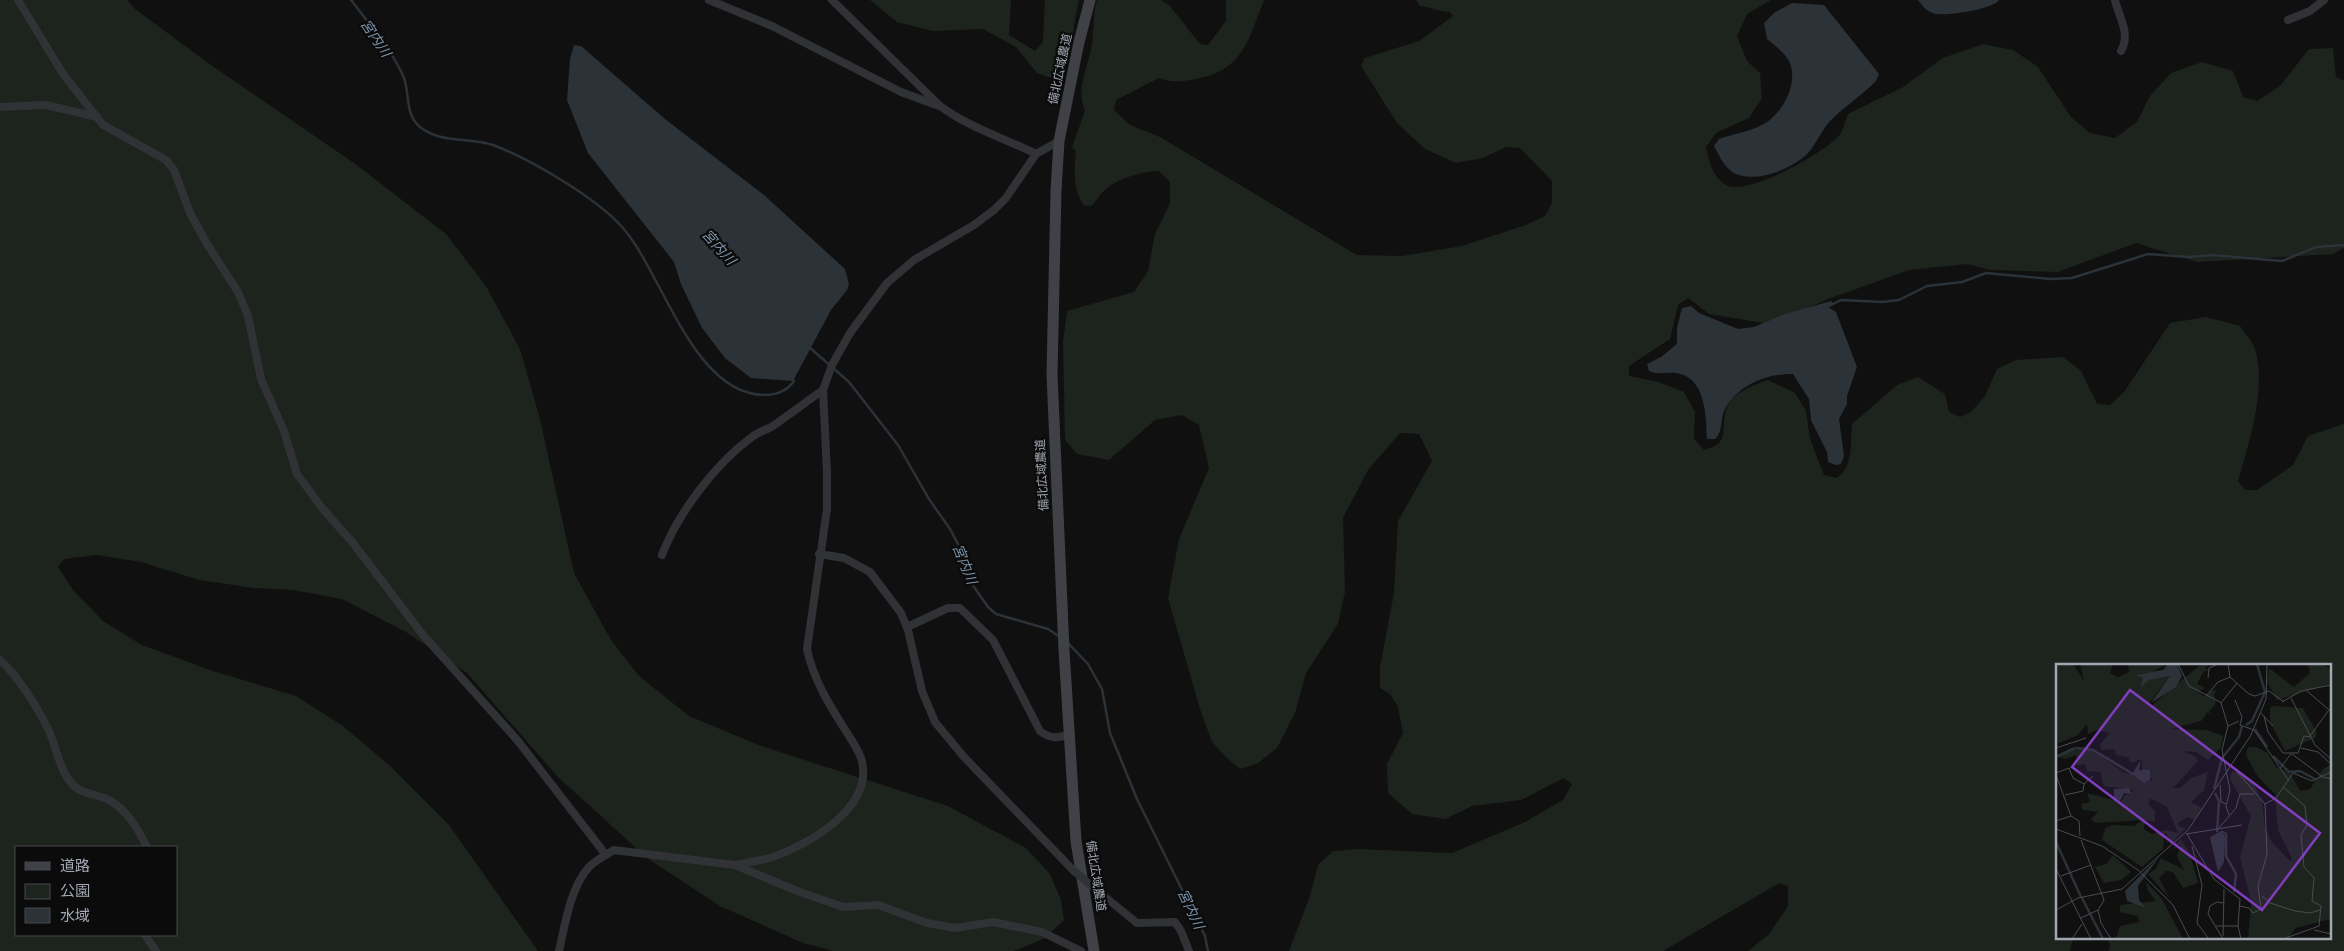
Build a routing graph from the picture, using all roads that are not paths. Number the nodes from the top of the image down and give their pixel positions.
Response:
1 (18, 0) edge
2 (710, 0) edge
3 (832, 0) edge
4 (1090, 0) edge
5 (2115, 0) edge
6 (2324, 0) edge
7 (2288, 20) dead end
8 (2121, 52) dead end
9 (940, 106) junction
10 (0, 107) edge
11 (97, 116) junction
12 (1060, 141) junction
13 (1036, 154) junction
14 (823, 390) junction
15 (820, 554) junction
16 (662, 555) dead end
17 (907, 627) junction
18 (0, 660) edge
19 (1069, 735) junction
20 (146, 846) edge
21 (606, 855) junction
22 (735, 865) junction
23 (146, 936) edge
24 (156, 951) edge
25 (559, 951) edge
26 (1081, 951) edge
27 (1094, 951) edge
28 (1190, 951) edge

1 - 11 street
2 - 9 street
3 - 9 street
4 - 12 street, 備北広域農道
5 - 8 street
6 - 7 street
9 - 13 street
10 - 11 street
11 - 21 street
12 - 13 street
12 - 19 street, 備北広域農道
13 - 14 street
14 - 15 street
14 - 16 street
15 - 17 street
15 - 22 street
17 - 19 street
17 - 28 street, bridge
18 - 20 street
19 - 27 street, 備北広域農道
21 - 22 street
21 - 25 street
22 - 26 street
23 - 24 street

